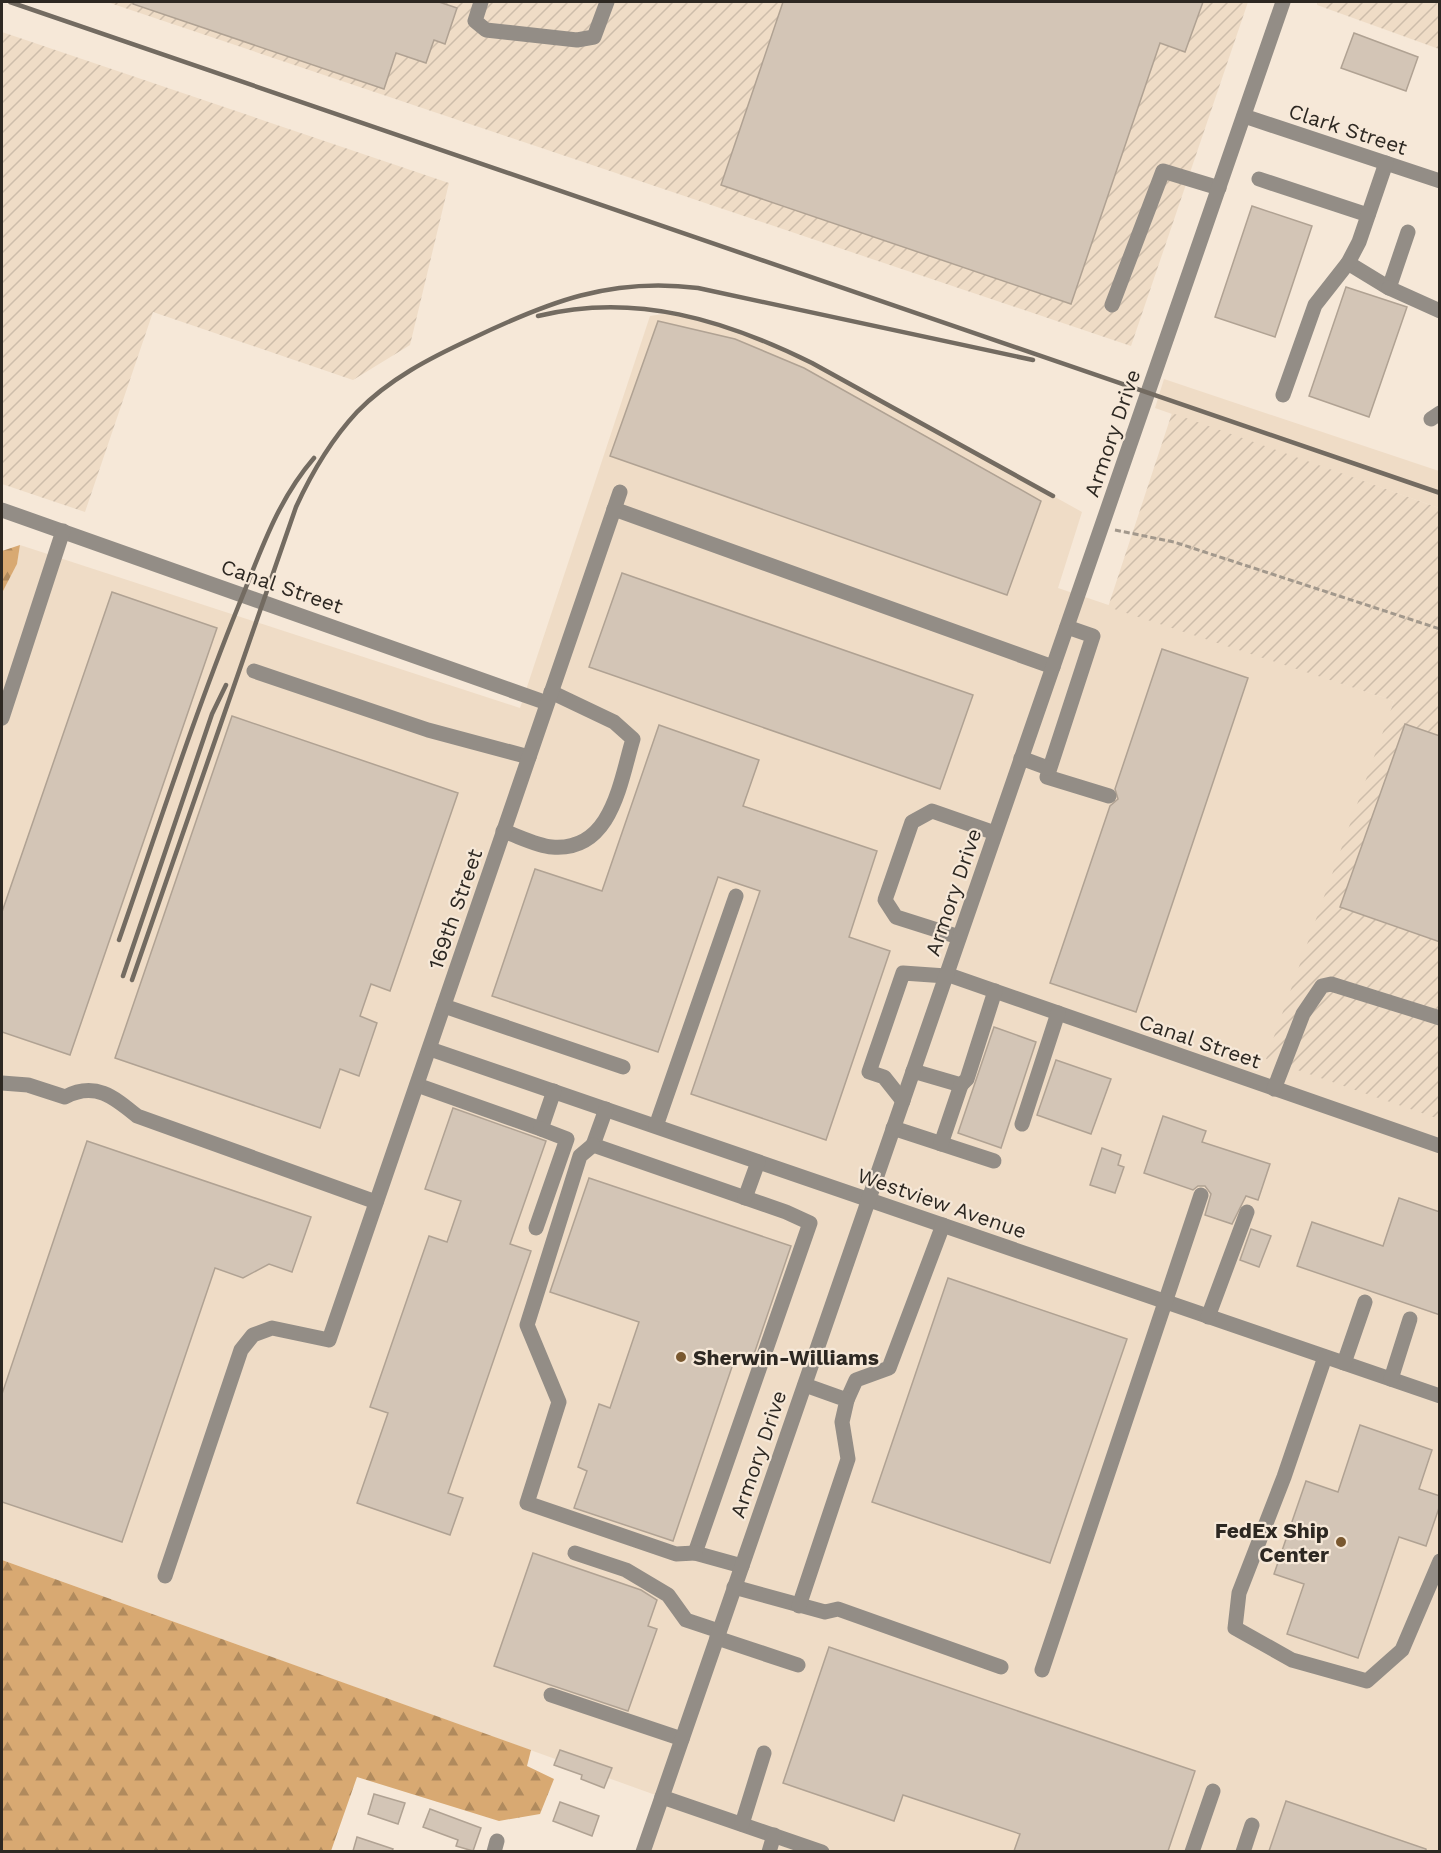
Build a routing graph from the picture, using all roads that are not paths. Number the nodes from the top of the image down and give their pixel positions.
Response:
1 (482, 2) edge
2 (607, 2) edge
3 (1283, 2) edge
4 (1244, 116) junction
5 (1386, 164) junction
6 (1258, 179) dead end
7 (1440, 181) edge
8 (1219, 188) junction
9 (1368, 215) junction
10 (1408, 232) dead end
11 (1348, 263) junction
12 (1389, 288) junction
13 (1112, 304) dead end
14 (1440, 311) edge
15 (1283, 395) dead end
16 (620, 492) dead end
17 (614, 509) junction
18 (2, 510) edge
19 (63, 531) junction
20 (1067, 627) junction
21 (1053, 667) junction
22 (254, 671) dead end
23 (549, 698) junction
24 (2, 718) edge
25 (529, 757) junction
26 (1021, 758) junction
27 (1048, 768) junction
28 (1109, 796) dead end
29 (503, 831) junction
30 (996, 832) junction
31 (736, 896) dead end
32 (959, 937) junction
33 (946, 975) junction
34 (995, 991) junction
35 (444, 1006) junction
36 (1058, 1013) junction
37 (1440, 1018) edge
38 (430, 1049) junction
39 (623, 1066) dead end
40 (913, 1071) junction
41 (2, 1083) edge
42 (417, 1085) junction
43 (961, 1085) junction
44 (1274, 1089) junction
45 (554, 1091) junction
46 (903, 1101) junction
47 (606, 1110) junction
48 (1022, 1124) dead end
49 (656, 1126) junction
50 (893, 1128) junction
51 (541, 1129) junction
52 (941, 1144) junction
53 (593, 1145) junction
54 (1440, 1146) edge
55 (994, 1161) dead end
56 (758, 1162) junction
57 (1201, 1195) dead end
58 (745, 1198) junction
59 (868, 1200) junction
60 (376, 1203) junction
61 (1246, 1212) dead end
62 (943, 1226) junction
63 (536, 1228) dead end
64 (1166, 1302) junction
65 (1365, 1302) dead end
66 (1208, 1317) junction
67 (1410, 1319) dead end
68 (1325, 1357) junction
69 (1344, 1363) junction
70 (1391, 1379) junction
71 (805, 1385) junction
72 (1440, 1396) edge
73 (847, 1400) junction
74 (575, 1553) dead end
75 (695, 1553) junction
76 (1440, 1561) edge
77 (742, 1566) junction
78 (165, 1576) dead end
79 (734, 1587) junction
80 (799, 1606) junction
81 (718, 1635) junction
82 (798, 1665) dead end
83 (1001, 1667) dead end
84 (1042, 1670) dead end
85 (551, 1695) dead end
86 (682, 1739) junction
87 (765, 1753) dead end
88 (1213, 1791) dead end
89 (662, 1797) junction
90 (742, 1824) junction
91 (1252, 1826) dead end
92 (774, 1835) junction
93 (643, 1851) edge
94 (769, 1851) edge
95 (822, 1851) edge
96 (1192, 1851) edge
97 (1243, 1851) edge

1 - 2 street
3 - 4 street, Armory Drive
4 - 5 street, Clark Street
4 - 8 street, Armory Drive
5 - 7 street, Clark Street
5 - 9 street
6 - 9 street
8 - 13 street
8 - 20 street, Armory Drive
9 - 11 street
10 - 12 street
11 - 12 street
11 - 15 street
12 - 14 street
16 - 17 street, 169th Street
17 - 21 street
17 - 23 street, 169th Street
18 - 19 street, Canal Street
19 - 23 street, Canal Street
19 - 24 street
20 - 21 street, Armory Drive
20 - 27 street
21 - 26 street, Armory Drive
22 - 25 street
23 - 25 street, 169th Street
23 - 29 street, Canal Street
25 - 29 street, 169th Street
26 - 27 street
26 - 30 street, Armory Drive
27 - 28 street
29 - 35 street, 169th Street
30 - 32 street, Armory Drive
30 - 32 street
31 - 49 street
32 - 33 street, Armory Drive
33 - 34 street, Canal Street
33 - 40 street, Armory Drive
33 - 46 street, Canal Street
34 - 36 street, Canal Street
34 - 43 street
35 - 38 street, 169th Street
35 - 39 street
36 - 44 street, Canal Street
36 - 48 street
37 - 44 street
38 - 42 street, 169th Street
38 - 45 street, Westview Avenue
40 - 43 street
40 - 46 street, Armory Drive
41 - 60 street
42 - 51 street
42 - 60 street, 169th Street
43 - 52 street
44 - 54 street, Canal Street
45 - 47 street, Westview Avenue
45 - 51 street
46 - 50 street, Armory Drive
47 - 49 street, Westview Avenue
47 - 53 street
49 - 56 street, Westview Avenue
50 - 52 street
50 - 59 street, Armory Drive
51 - 63 street
52 - 55 street
53 - 58 street
53 - 75 street
56 - 58 street
56 - 59 street, Westview Avenue
57 - 64 street
58 - 75 street
59 - 62 street, Westview Avenue
59 - 71 street, Armory Drive
60 - 78 street, 169th Street
61 - 66 street
62 - 64 street, Westview Avenue
62 - 73 street
64 - 66 street, Westview Avenue
64 - 84 street
65 - 69 street
66 - 68 street, Westview Avenue
67 - 70 street
68 - 69 street, Westview Avenue
68 - 76 street
69 - 70 street, Westview Avenue
70 - 72 street, Westview Avenue
71 - 73 street
71 - 77 street, Armory Drive
73 - 80 street
74 - 81 street
75 - 77 street
77 - 79 street, Armory Drive
79 - 80 street
79 - 81 street, Armory Drive
80 - 83 street
81 - 82 street
81 - 86 street, Armory Drive
85 - 86 street
86 - 89 street, Armory Drive
87 - 90 street
88 - 96 street
89 - 90 street
89 - 93 street, Armory Drive
90 - 92 street
91 - 97 street
92 - 94 street
92 - 95 street

